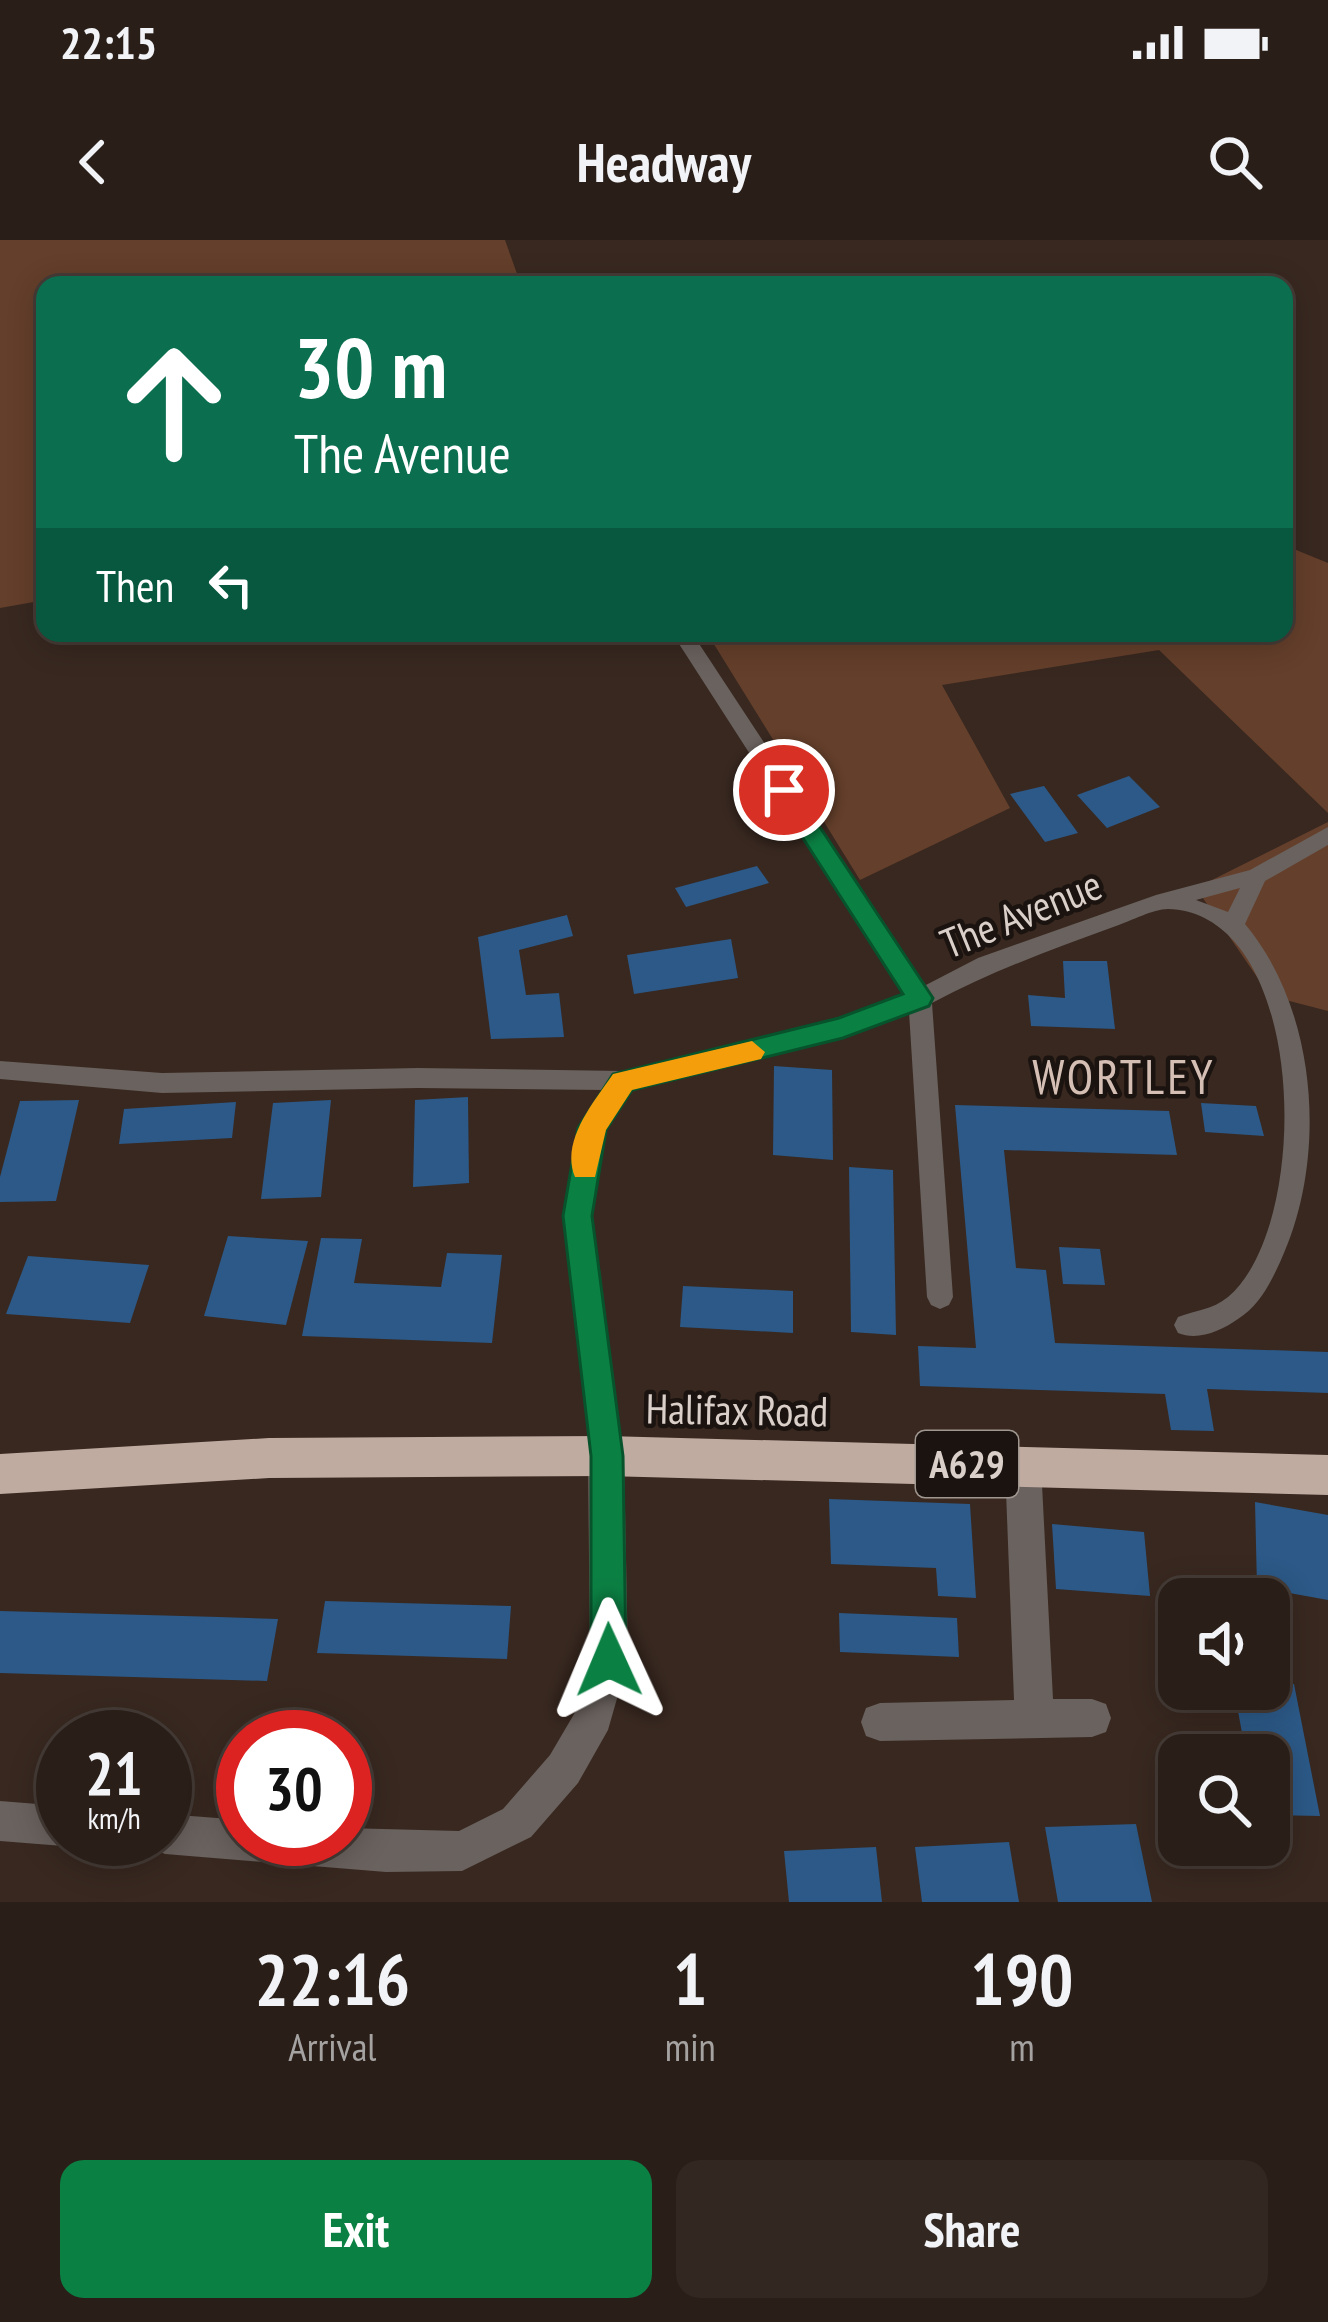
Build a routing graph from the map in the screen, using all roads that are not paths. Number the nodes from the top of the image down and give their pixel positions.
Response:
1 (688, 642) edge
2 (1328, 835) edge
3 (1257, 876) junction
4 (1164, 901) junction
5 (1233, 925) junction
6 (920, 998) junction
7 (0, 1070) edge
8 (623, 1081) junction
9 (940, 1297) dead end
10 (1187, 1325) dead end
11 (607, 1456) junction
12 (1023, 1465) junction
13 (0, 1474) edge
14 (1328, 1474) edge
15 (1034, 1718) junction
16 (1092, 1718) dead end
17 (880, 1722) dead end
18 (0, 1821) edge
19 (36, 1824) edge
20 (192, 1836) edge

1 - 6 lane
2 - 3 lane, The Avenue
3 - 4 lane, The Avenue
3 - 5 lane
4 - 5 lane
4 - 6 lane, The Avenue
5 - 10 lane
6 - 8 lane, The Avenue
6 - 9 lane
7 - 8 lane, The Avenue
8 - 11 lane
11 - 12 highway, Halifax Road / A629
11 - 13 highway, Halifax Road / A629
11 - 20 street
12 - 14 highway, Halifax Road / A629
12 - 15 street
15 - 16 street
15 - 17 street
18 - 19 street

